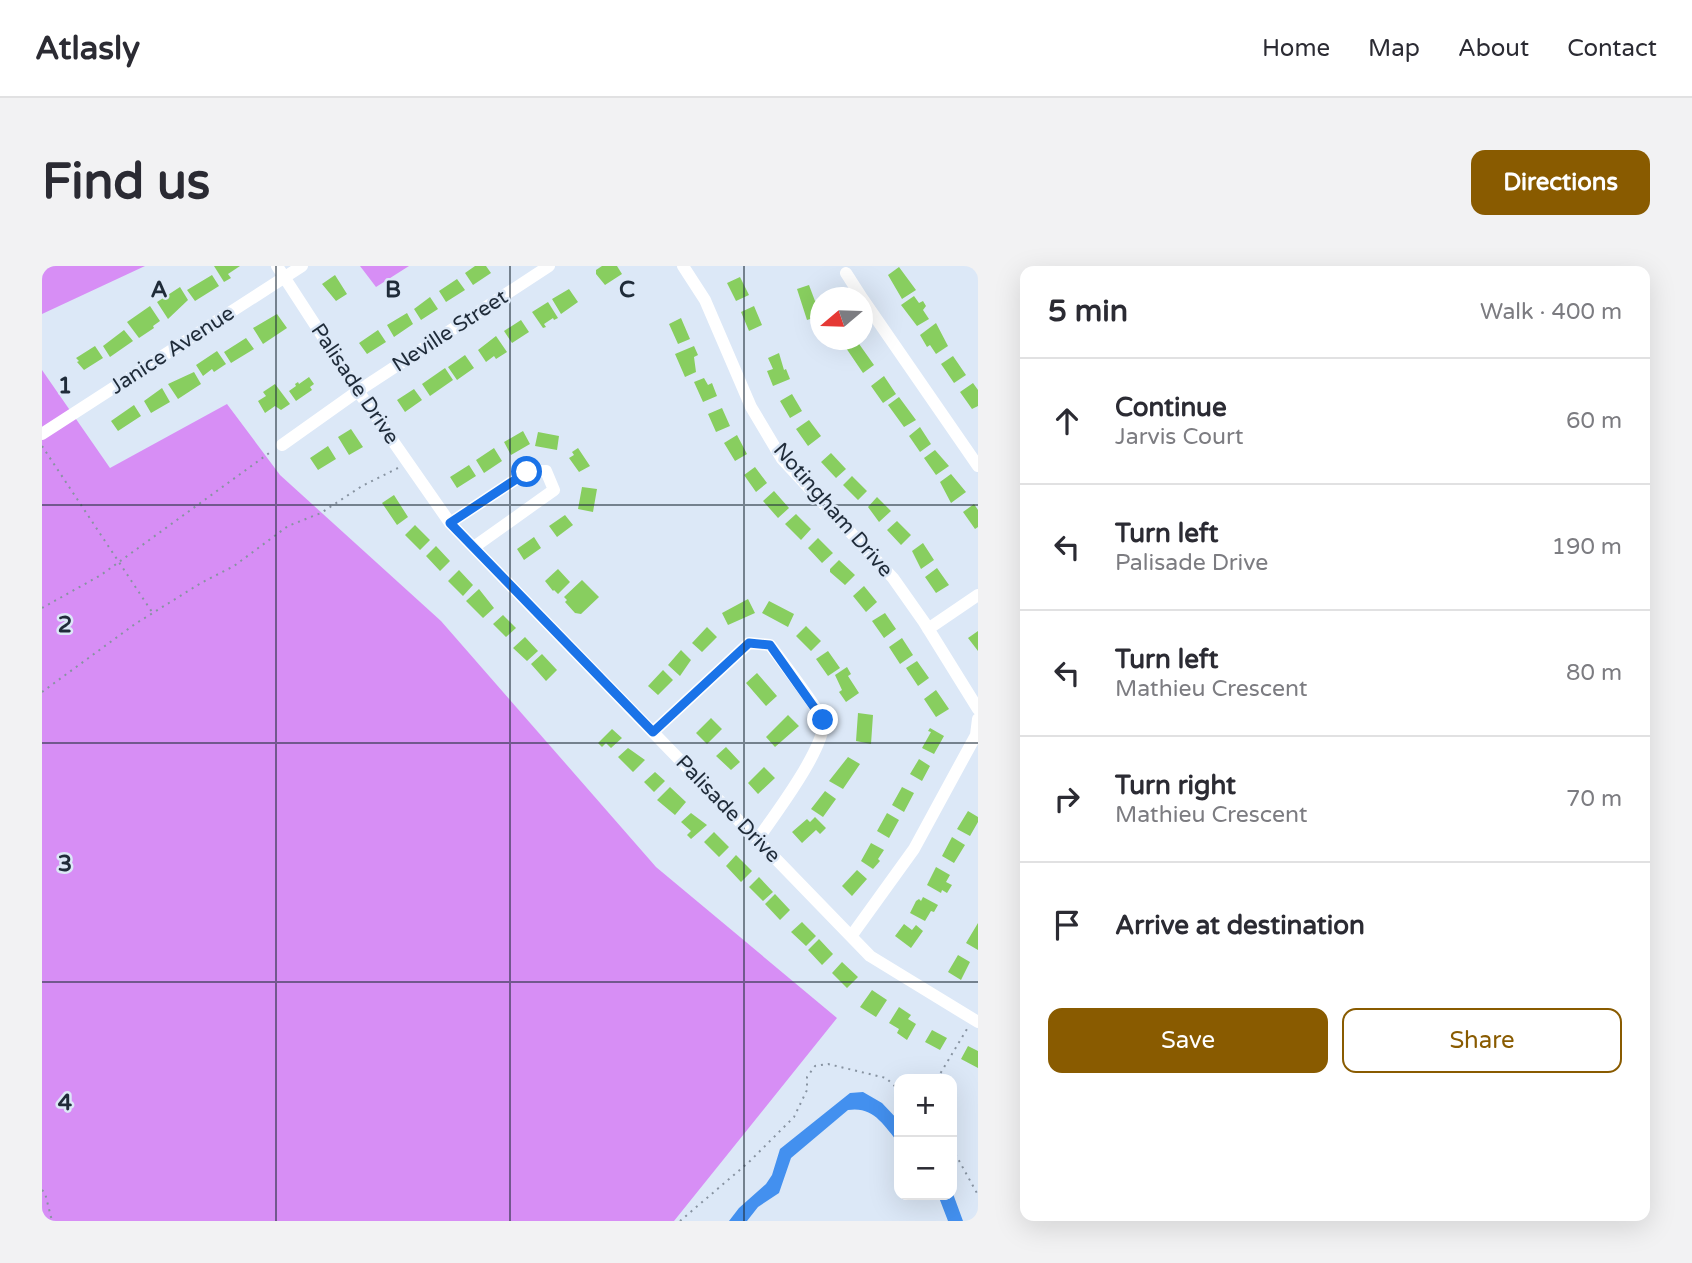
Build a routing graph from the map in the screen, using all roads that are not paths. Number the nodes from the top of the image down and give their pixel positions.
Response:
1 (277, 266) edge
2 (302, 266) edge
3 (549, 266) edge
4 (683, 266) edge
5 (846, 273) dead end
6 (284, 278) junction
7 (855, 287) edge
8 (873, 314) edge
9 (358, 391) junction
10 (42, 434) edge
11 (282, 445) road end
12 (978, 466) edge
13 (450, 523) junction
14 (474, 547) junction
15 (978, 596) edge
16 (928, 629) junction
17 (978, 709) edge
18 (978, 719) edge
19 (653, 732) junction
20 (758, 839) junction
21 (852, 935) junction
22 (976, 1016) edge

1 - 6 street, Palisade Drive
2 - 6 street, Janice Avenue
3 - 9 street, Neville Street
4 - 16 street, Notingham Drive
5 - 7 street
6 - 9 street, Palisade Drive
6 - 10 street, Janice Avenue
8 - 12 street
9 - 11 street, Neville Street
9 - 13 street, Palisade Drive
13 - 14 street, Palisade Drive
13 - 14 street
14 - 19 street, Palisade Drive
15 - 16 street
16 - 17 street, Notingham Drive
18 - 21 street
19 - 20 street, Palisade Drive
19 - 20 street
20 - 21 street, Palisade Drive
21 - 22 street, Palisade Drive

